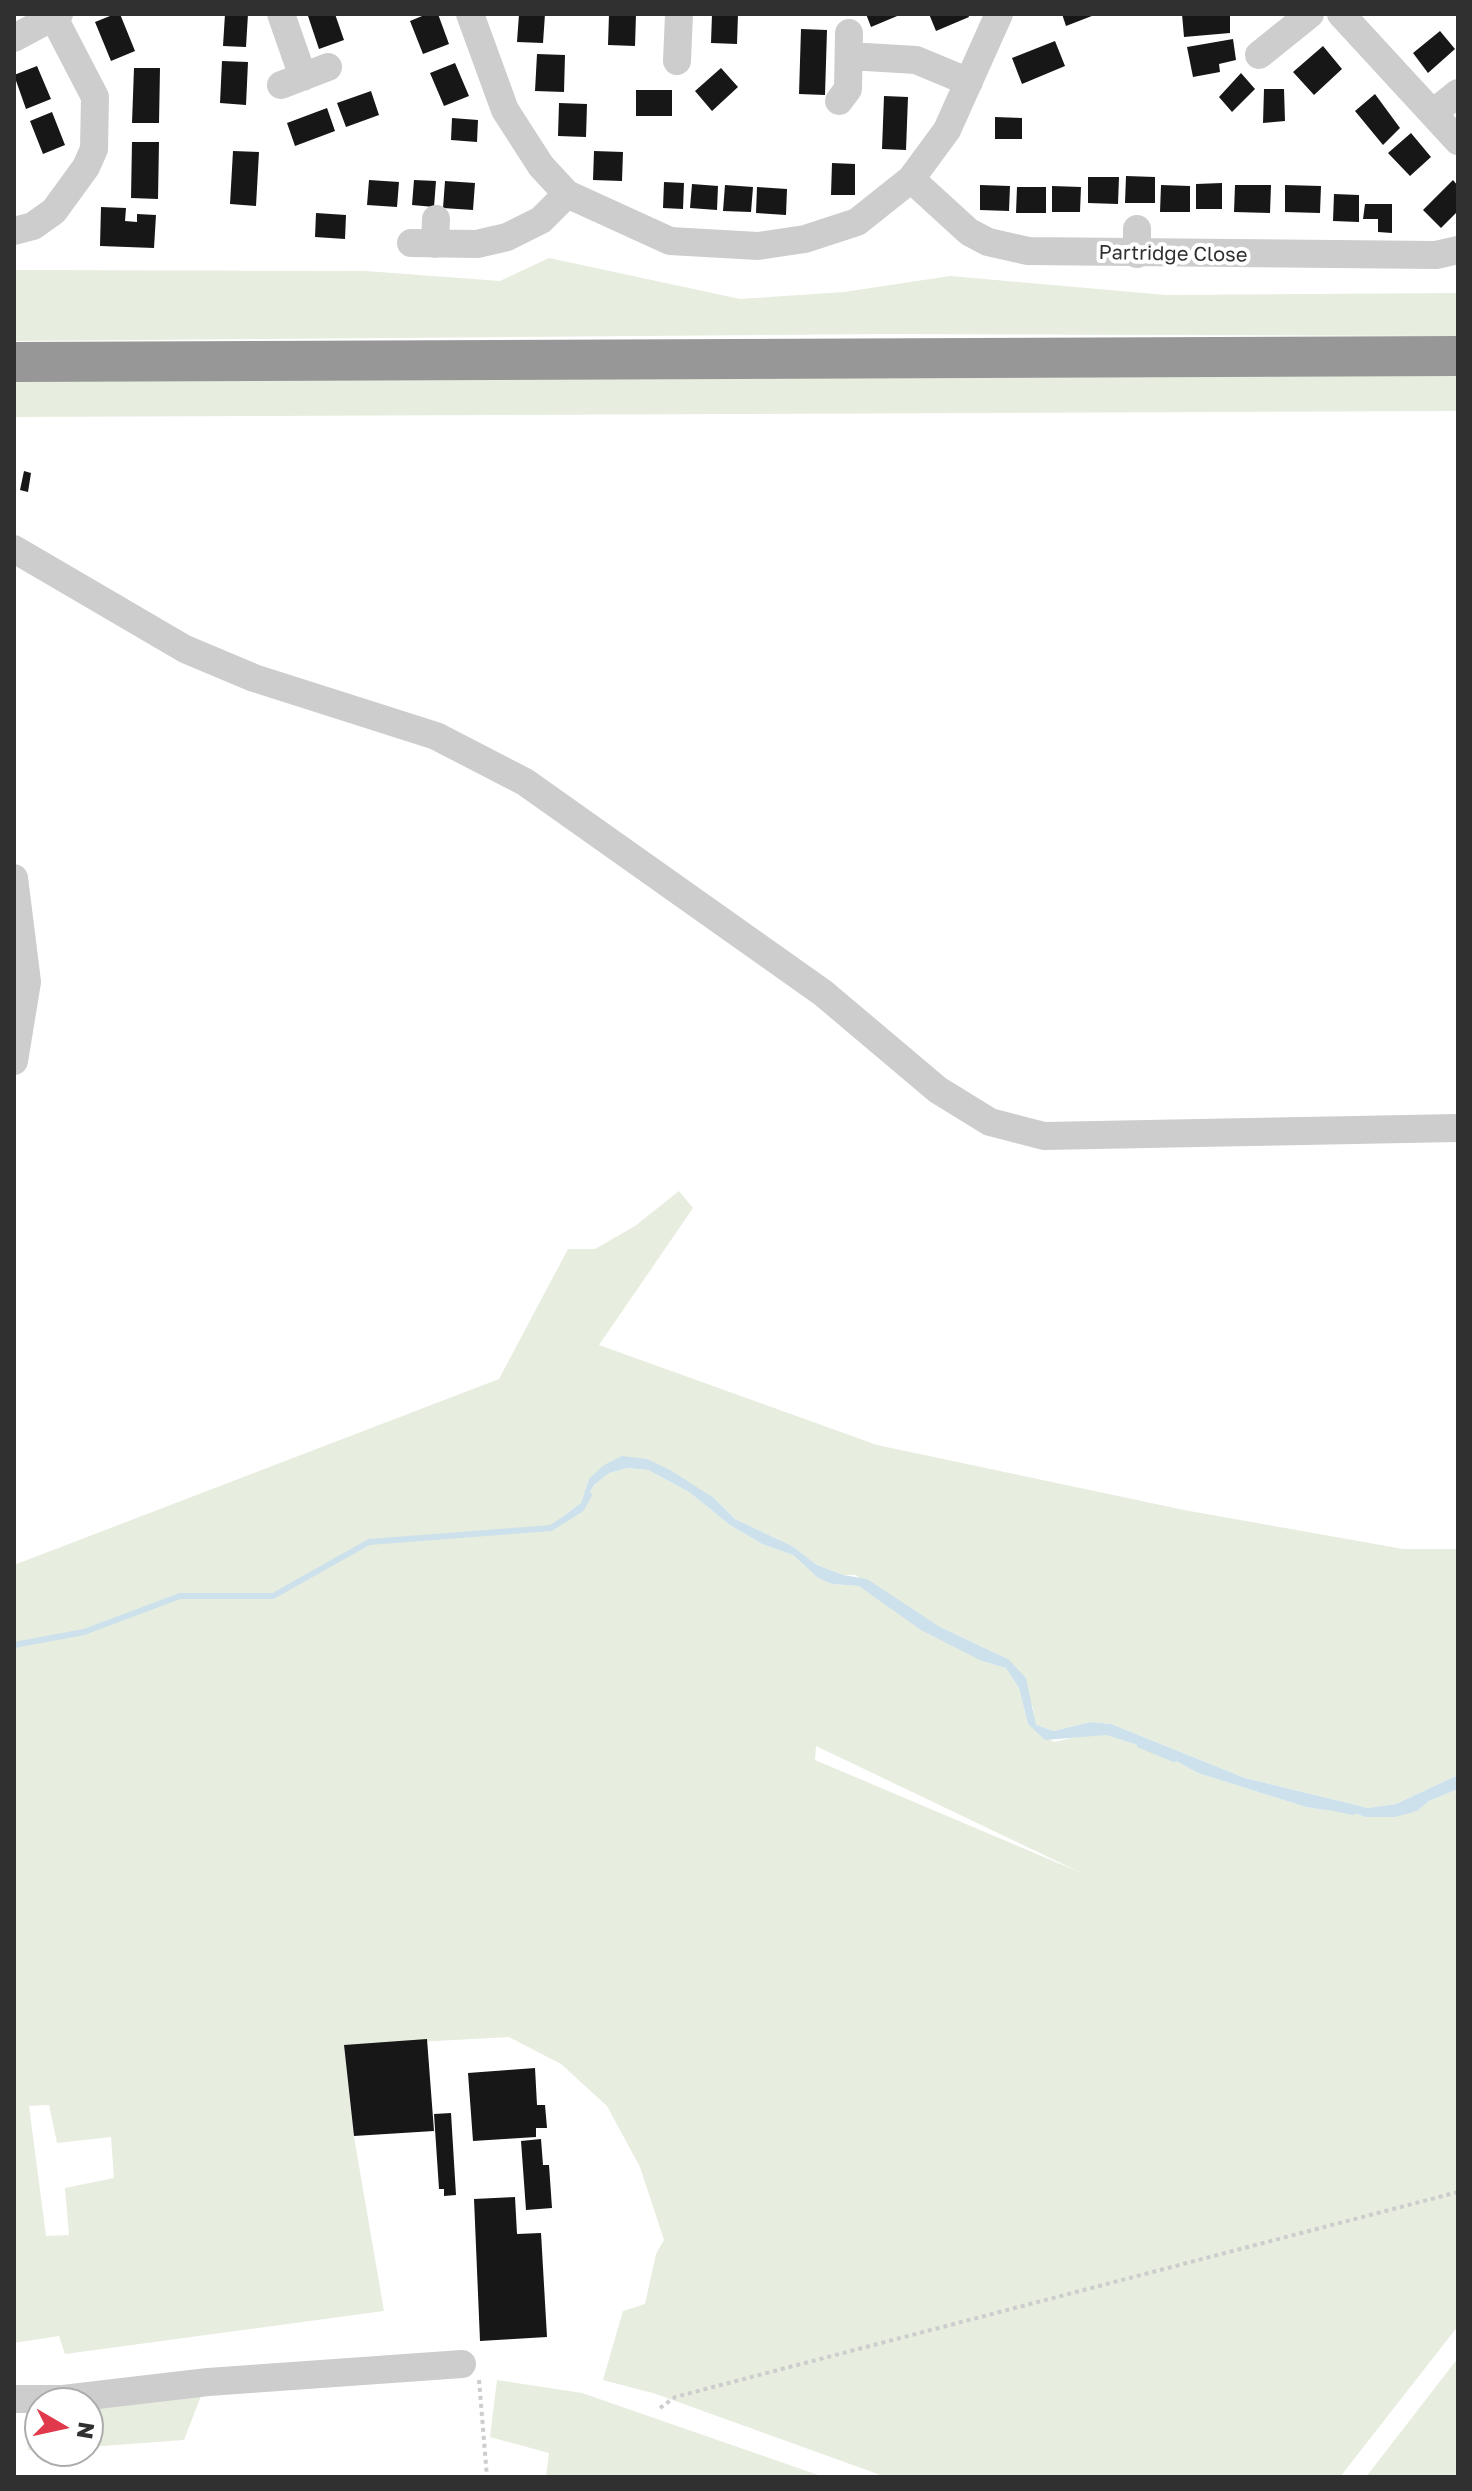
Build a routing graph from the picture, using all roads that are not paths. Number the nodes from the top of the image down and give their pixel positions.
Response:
1 (281, 14) edge
2 (470, 14) edge
3 (999, 14) edge
4 (1310, 14) edge
5 (1341, 14) edge
6 (57, 16) edge
7 (672, 26) edge
8 (14, 38) edge
9 (1259, 55) dead end
10 (677, 61) dead end
11 (304, 77) dead end
12 (969, 82) junction
13 (1458, 93) edge
14 (844, 95) dead end
15 (1433, 113) junction
16 (1458, 141) edge
17 (911, 179) junction
18 (567, 194) junction
19 (14, 231) edge
20 (427, 235) dead end
21 (1458, 250) edge
22 (1458, 356) edge
23 (14, 362) edge
24 (14, 549) edge
25 (14, 878) edge
26 (14, 1061) edge
27 (1458, 1128) edge
28 (469, 2365) road end
29 (14, 2399) edge

1 - 11 street
2 - 18 street
3 - 12 street
4 - 9 street
5 - 15 street
6 - 8 street
6 - 19 street
7 - 10 street
12 - 14 street
12 - 17 street
13 - 15 street
15 - 16 street
17 - 18 street
17 - 21 street, Partridge Close
18 - 20 street
22 - 23 highway
24 - 27 street
25 - 26 street
28 - 29 street

